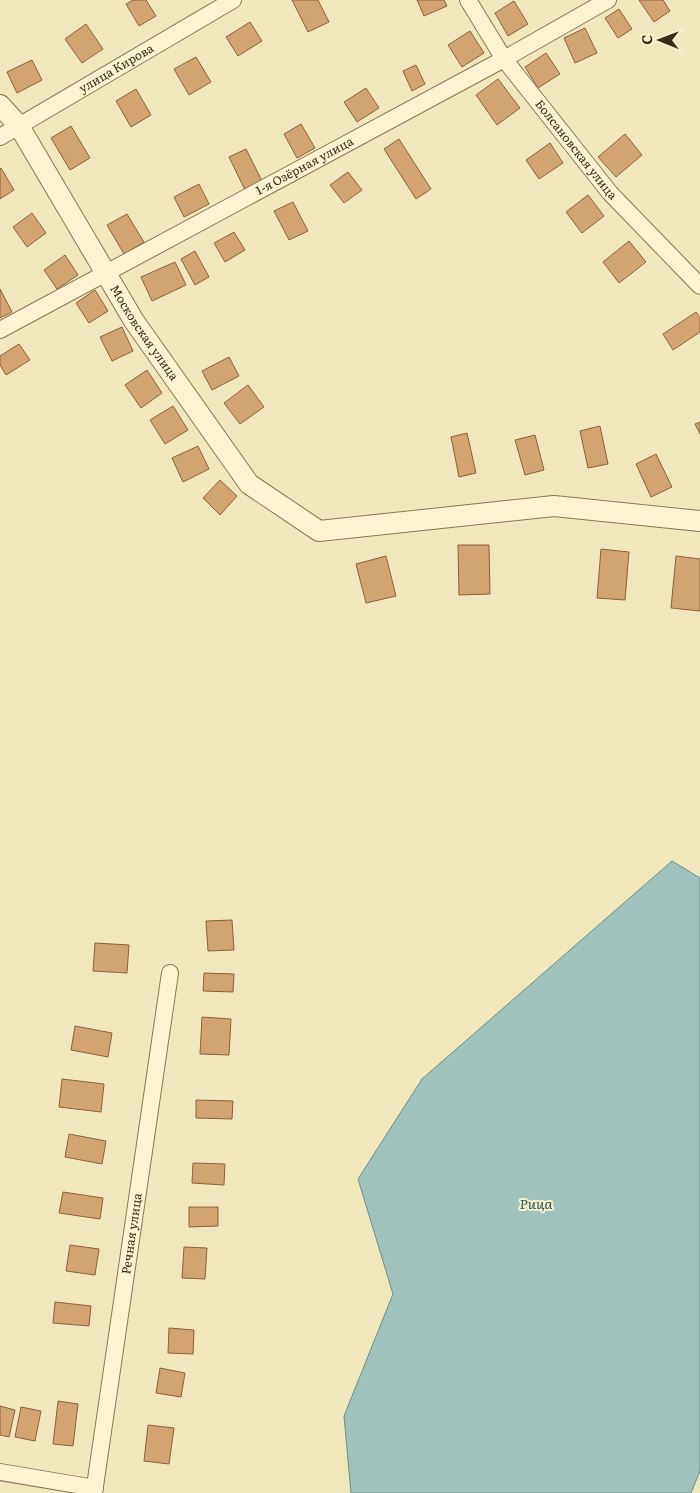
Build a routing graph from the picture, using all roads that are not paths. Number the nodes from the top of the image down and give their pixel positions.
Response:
1 (233, 0) edge
2 (468, 0) edge
3 (608, 0) edge
4 (504, 59) junction
5 (0, 105) edge
6 (19, 126) junction
7 (0, 137) edge
8 (106, 274) junction
9 (700, 286) edge
10 (0, 330) edge
11 (700, 522) edge
12 (170, 973) dead end
13 (0, 1472) edge
14 (95, 1490) edge

1 - 6 street, улица Кирова
2 - 4 street, Болсановская улица
3 - 4 street, 1-я Озёрная улица
4 - 8 street, 1-я Озёрная улица
4 - 9 street, Болсановская улица
5 - 6 street, Московская улица
6 - 7 street, улица Кирова
6 - 8 street, Московская улица
8 - 10 street, 1-я Озёрная улица
8 - 11 street, Московская улица
12 - 14 street, Речная улица
13 - 14 street

